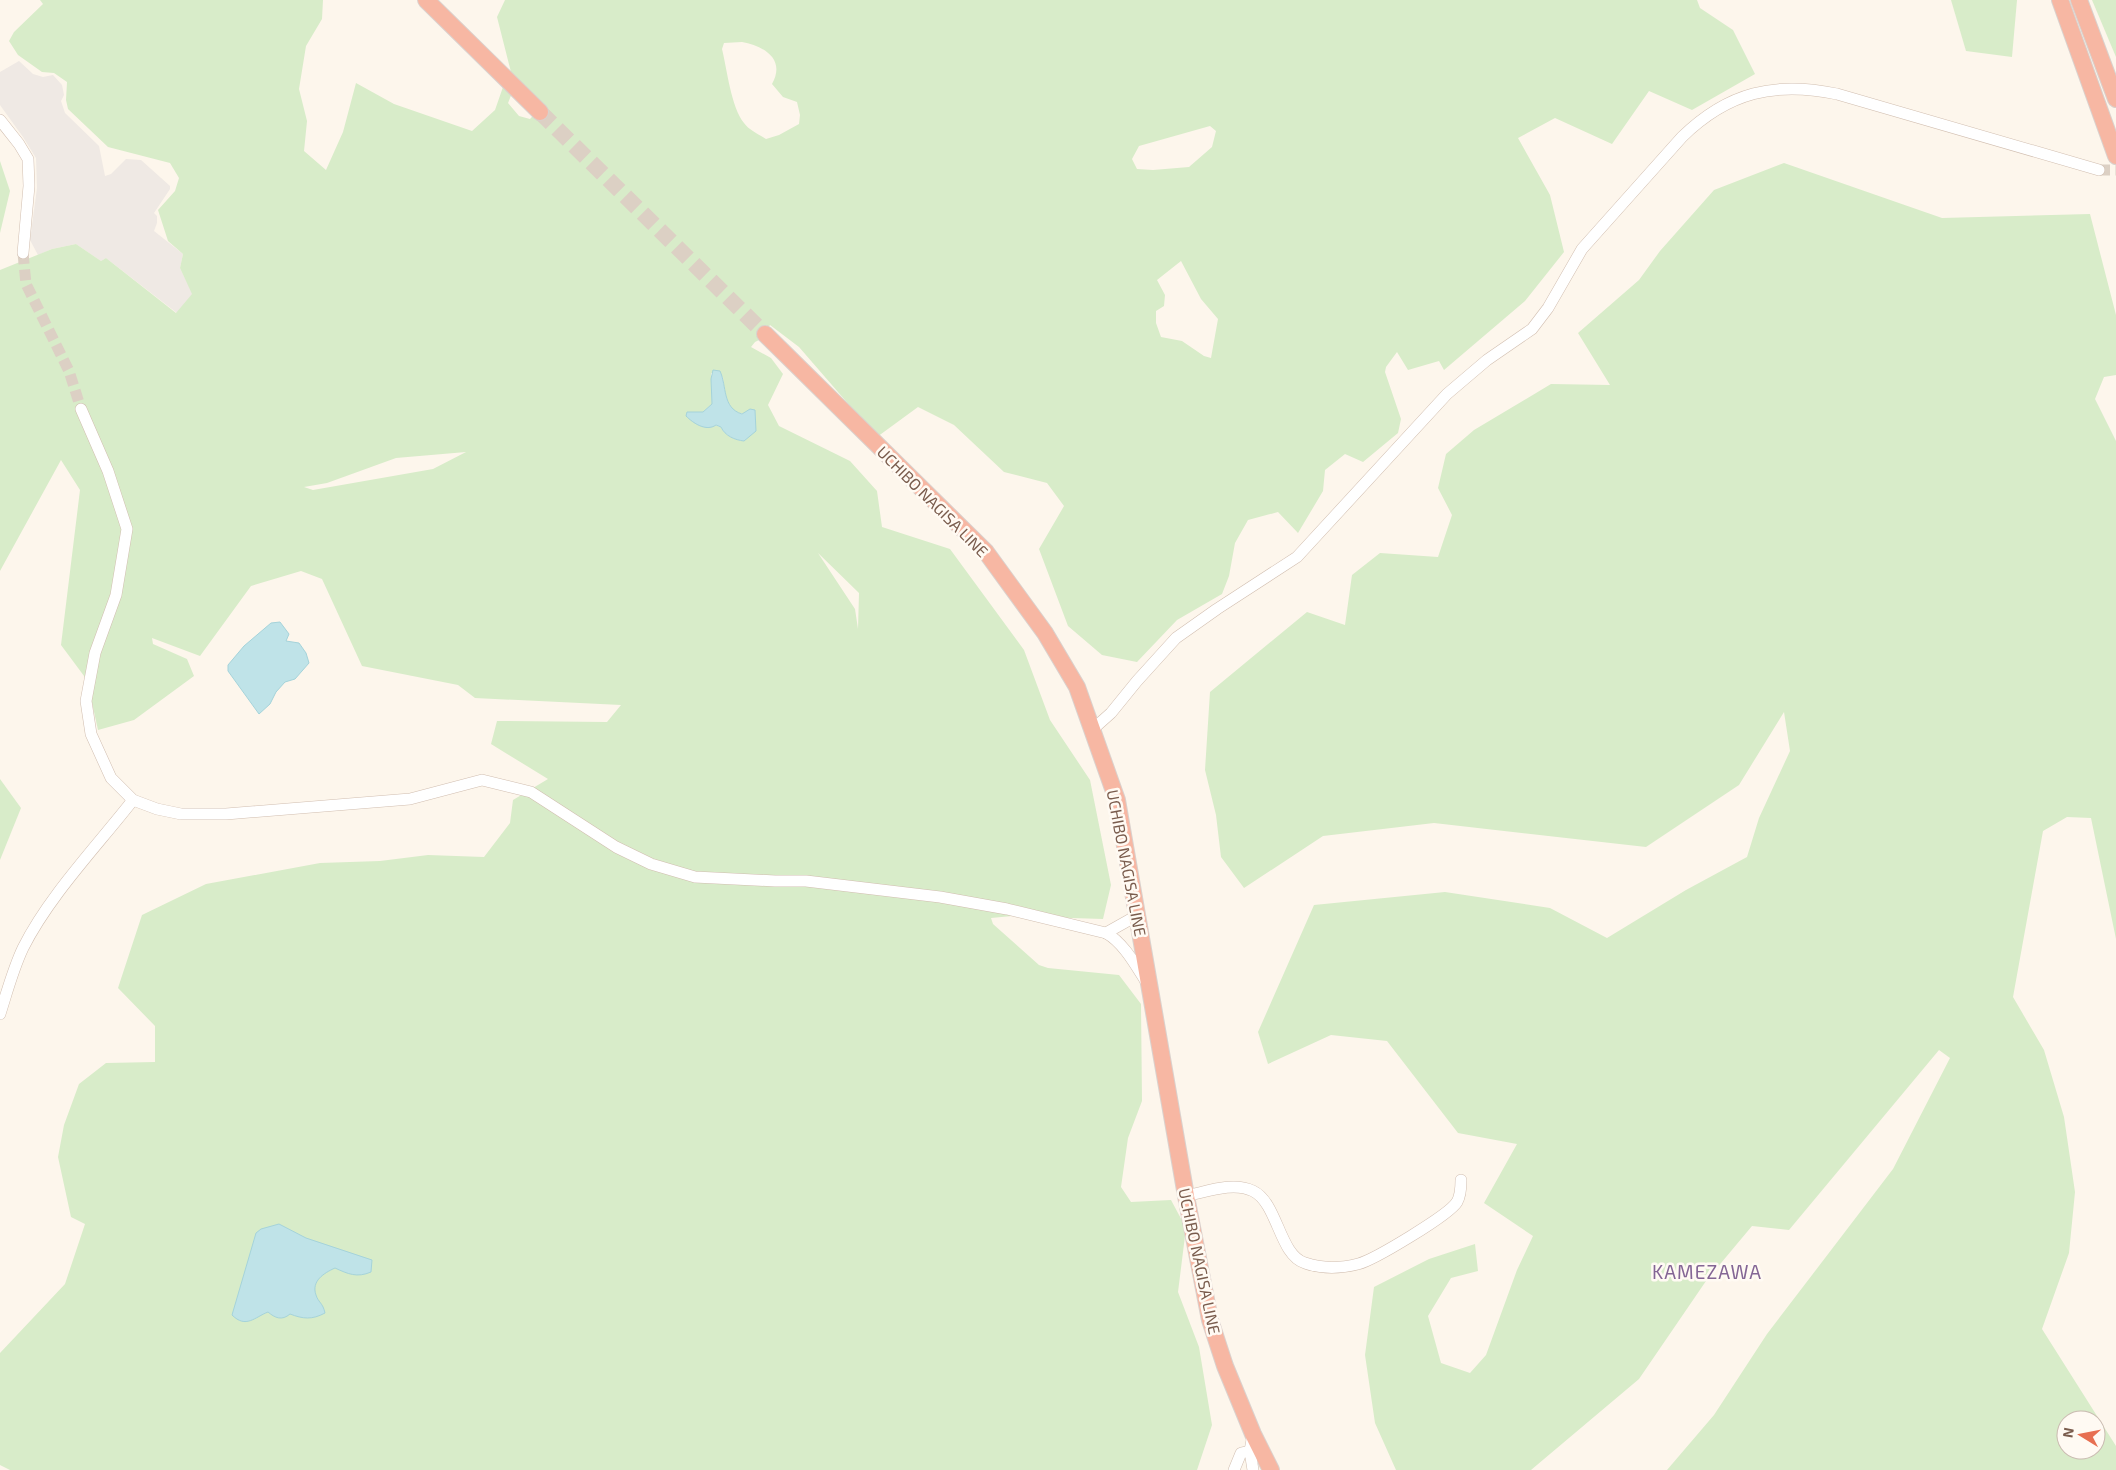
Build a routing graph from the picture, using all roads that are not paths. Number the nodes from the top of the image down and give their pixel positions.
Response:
1 (426, 0) edge
2 (2060, 0) edge
3 (2079, 0) edge
4 (2116, 99) edge
5 (540, 112) tunnel mouth
6 (0, 120) edge
7 (2116, 156) edge
8 (2099, 170) tunnel mouth
9 (24, 253) tunnel mouth
10 (765, 334) tunnel mouth
11 (81, 409) tunnel mouth
12 (1092, 730) junction
13 (133, 800) junction
14 (1138, 915) junction
15 (1106, 933) junction
16 (1150, 988) junction
17 (0, 1014) edge
18 (1461, 1180) dead end
19 (1186, 1196) junction
20 (1253, 1434) junction
21 (1250, 1451) junction
22 (1234, 1470) edge
23 (1253, 1470) edge
24 (1271, 1470) edge

1 - 5 highway
2 - 7 highway
3 - 4 highway
6 - 9 street
8 - 12 street
10 - 12 highway, UCHIBO NAGISA LINE
11 - 13 street
12 - 14 highway, UCHIBO NAGISA LINE
13 - 15 street
13 - 17 street
14 - 15 street
14 - 16 highway, UCHIBO NAGISA LINE
15 - 16 street
16 - 19 highway, UCHIBO NAGISA LINE
18 - 19 street
19 - 20 highway, UCHIBO NAGISA LINE
20 - 21 street
20 - 24 highway, UCHIBO NAGISA LINE
21 - 22 street
21 - 23 street

